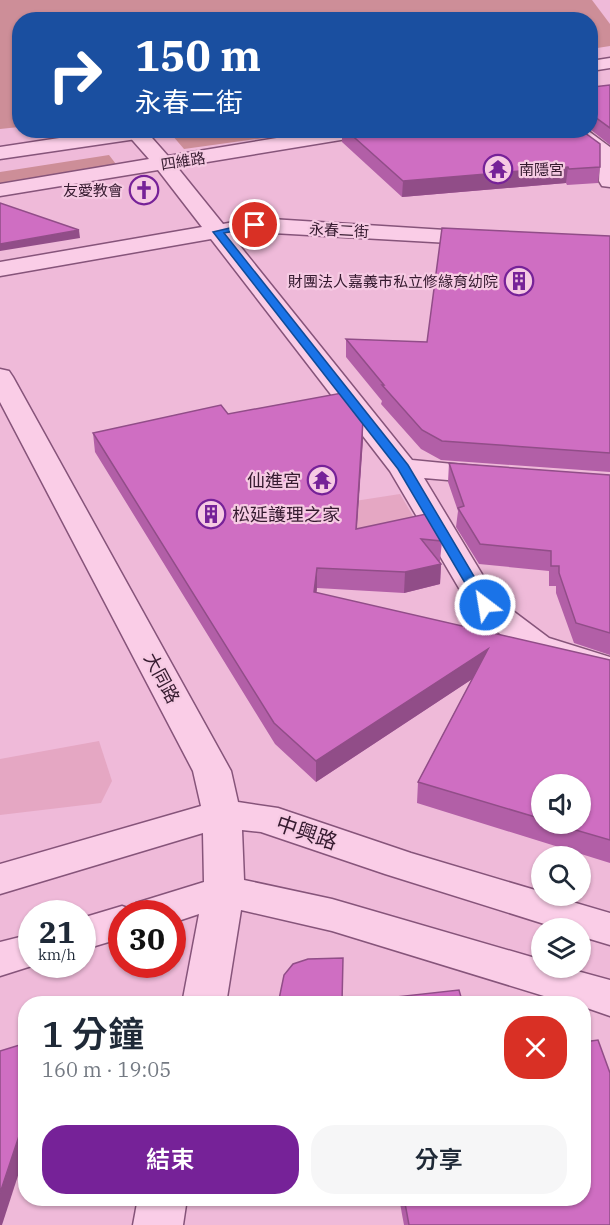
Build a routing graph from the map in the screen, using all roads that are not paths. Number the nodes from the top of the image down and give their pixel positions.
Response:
1 (105, 138) edge
2 (150, 138) edge
3 (318, 138) edge
4 (584, 138) edge
5 (0, 153) edge
6 (164, 164) junction
7 (610, 181) edge
8 (0, 190) edge
9 (218, 232) junction
10 (504, 239) edge
11 (0, 269) edge
12 (0, 377) edge
13 (404, 468) junction
14 (518, 476) edge
15 (610, 668) edge
16 (222, 814) junction
17 (0, 879) edge
18 (224, 891) junction
19 (186, 903) edge
20 (610, 929) edge
21 (18, 954) edge
22 (0, 959) edge
23 (205, 996) edge
24 (610, 998) edge
25 (162, 1206) edge
26 (158, 1225) edge

1 - 5 street
2 - 6 street
3 - 6 street, 四維路
4 - 7 street
6 - 8 street, 四維路
6 - 9 street
9 - 10 street, 永春二街
9 - 11 street, 永春二街
9 - 13 street
12 - 16 street, 大同路
13 - 14 street
13 - 15 street
16 - 17 street, 中興路
16 - 18 street, 大同路
16 - 20 street, 中興路
18 - 19 street
18 - 23 street, 大同路
18 - 24 street
21 - 22 street
25 - 26 street

